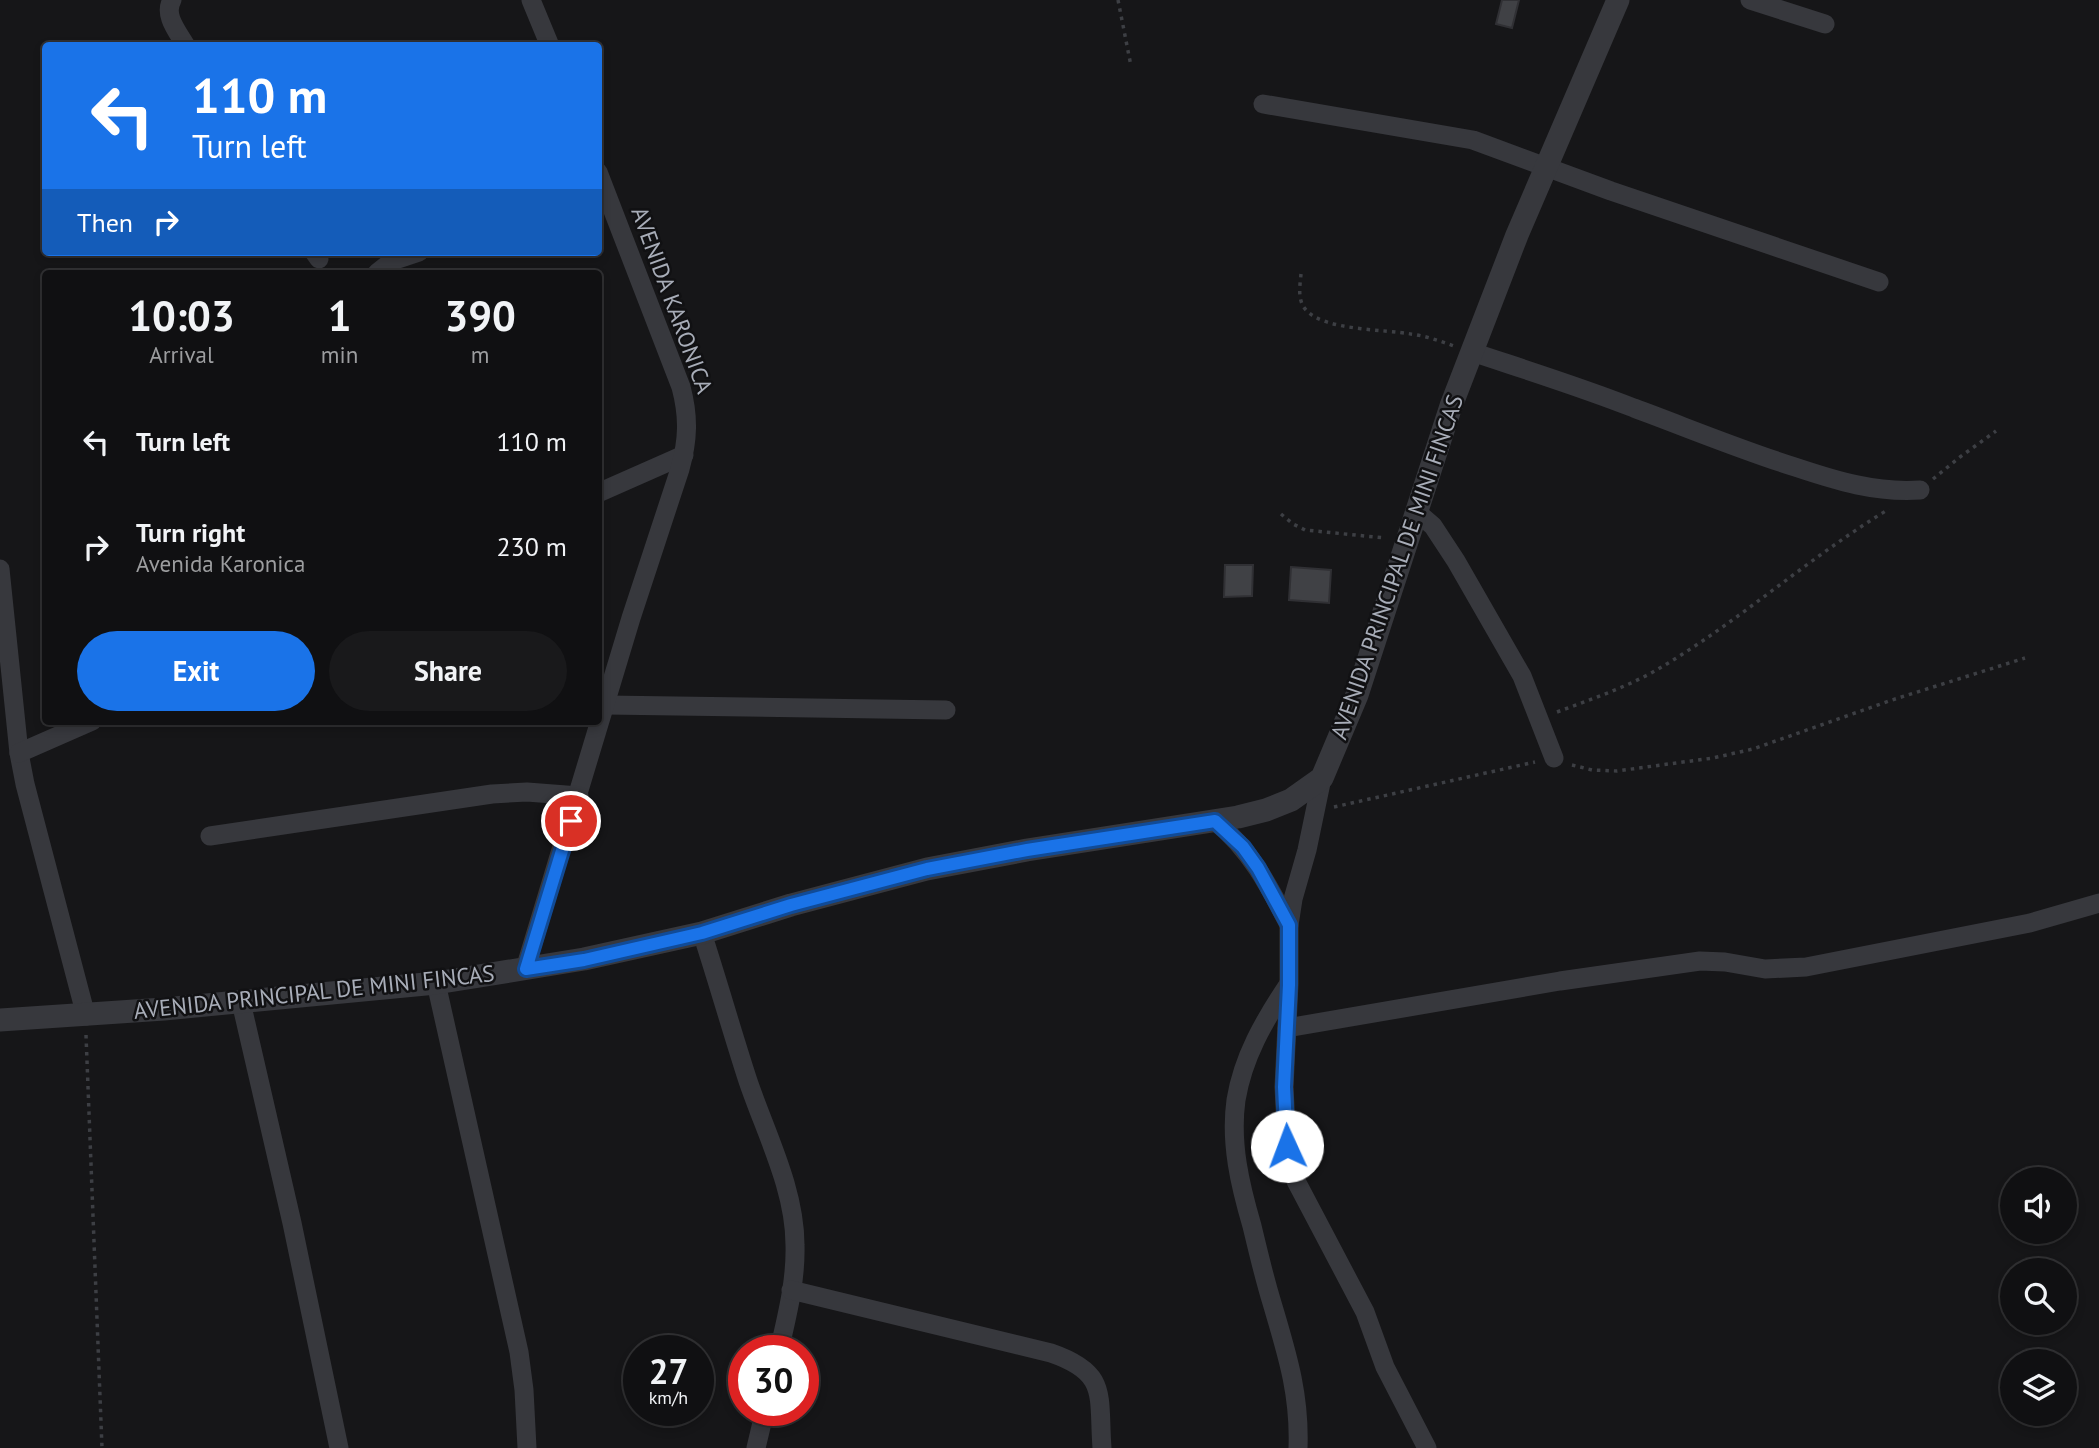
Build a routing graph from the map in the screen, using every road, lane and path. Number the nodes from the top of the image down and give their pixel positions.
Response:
1 (172, 0) edge
2 (531, 0) edge
3 (1118, 0) edge
4 (1618, 0) edge
5 (1750, 0) edge
6 (1825, 24) dead end
7 (184, 42) edge
8 (548, 42) edge
9 (1131, 66) dead end
10 (1263, 104) dead end
11 (1547, 166) junction
12 (602, 187) edge
13 (407, 256) edge
14 (381, 270) edge
15 (1301, 274) dead end
16 (1879, 282) dead end
17 (1472, 352) junction
18 (1996, 431) dead end
19 (684, 455) junction
20 (602, 490) edge
21 (1920, 490) junction
22 (1417, 512) junction
23 (1282, 514) dead end
24 (1408, 540) junction
25 (0, 569) edge
26 (2025, 659) dead end
27 (606, 705) junction
28 (946, 710) dead end
29 (602, 718) edge
30 (1538, 718) junction
31 (83, 725) edge
32 (600, 725) edge
33 (19, 753) junction
34 (1554, 758) junction
35 (1322, 778) junction
36 (579, 796) junction
37 (1315, 812) junction
38 (1215, 821) junction
39 (210, 836) dead end
40 (2099, 904) edge
41 (1289, 925) junction
42 (702, 933) junction
43 (526, 969) junction
44 (436, 983) junction
45 (1289, 985) junction
46 (241, 1002) junction
47 (86, 1016) junction
48 (0, 1020) edge
49 (1287, 1028) junction
50 (791, 1290) junction
51 (782, 1335) edge
52 (761, 1426) edge
53 (102, 1448) edge
54 (339, 1448) edge
55 (527, 1448) edge
56 (756, 1448) edge
57 (1102, 1448) edge
58 (1298, 1448) edge
59 (1427, 1448) edge

1 - 7 street
2 - 8 street
3 - 9 path
4 - 11 street, AVENIDA PRINCIPAL DE MINI FINCAS
5 - 6 street
10 - 11 street
11 - 16 street
11 - 17 street, AVENIDA PRINCIPAL DE MINI FINCAS
12 - 19 street, AVENIDA KARONICA
13 - 14 street
15 - 17 path
17 - 21 street
17 - 22 street, AVENIDA PRINCIPAL DE MINI FINCAS
18 - 21 path
19 - 20 street
19 - 27 street, AVENIDA KARONICA
21 - 30 path
22 - 24 street, AVENIDA PRINCIPAL DE MINI FINCAS
22 - 30 street
23 - 24 path
24 - 35 street, AVENIDA PRINCIPAL DE MINI FINCAS
25 - 33 street
26 - 34 path
27 - 28 street
27 - 29 street, AVENIDA KARONICA
30 - 34 street
31 - 33 street
32 - 36 street, AVENIDA KARONICA
33 - 47 street
34 - 37 path
35 - 37 street
35 - 38 street, AVENIDA PRINCIPAL DE MINI FINCAS
36 - 39 street
36 - 43 street, AVENIDA KARONICA
37 - 41 street
38 - 41 street
38 - 42 street, AVENIDA PRINCIPAL DE MINI FINCAS
40 - 49 street
41 - 45 street
42 - 43 street, AVENIDA PRINCIPAL DE MINI FINCAS
42 - 50 street
43 - 44 street, AVENIDA PRINCIPAL DE MINI FINCAS
44 - 46 street, AVENIDA PRINCIPAL DE MINI FINCAS
44 - 55 street
45 - 49 street
45 - 58 street
46 - 47 street, AVENIDA PRINCIPAL DE MINI FINCAS
46 - 54 street
47 - 48 street, AVENIDA PRINCIPAL DE MINI FINCAS
47 - 53 path
49 - 59 street
50 - 51 street
50 - 57 street
52 - 56 street

